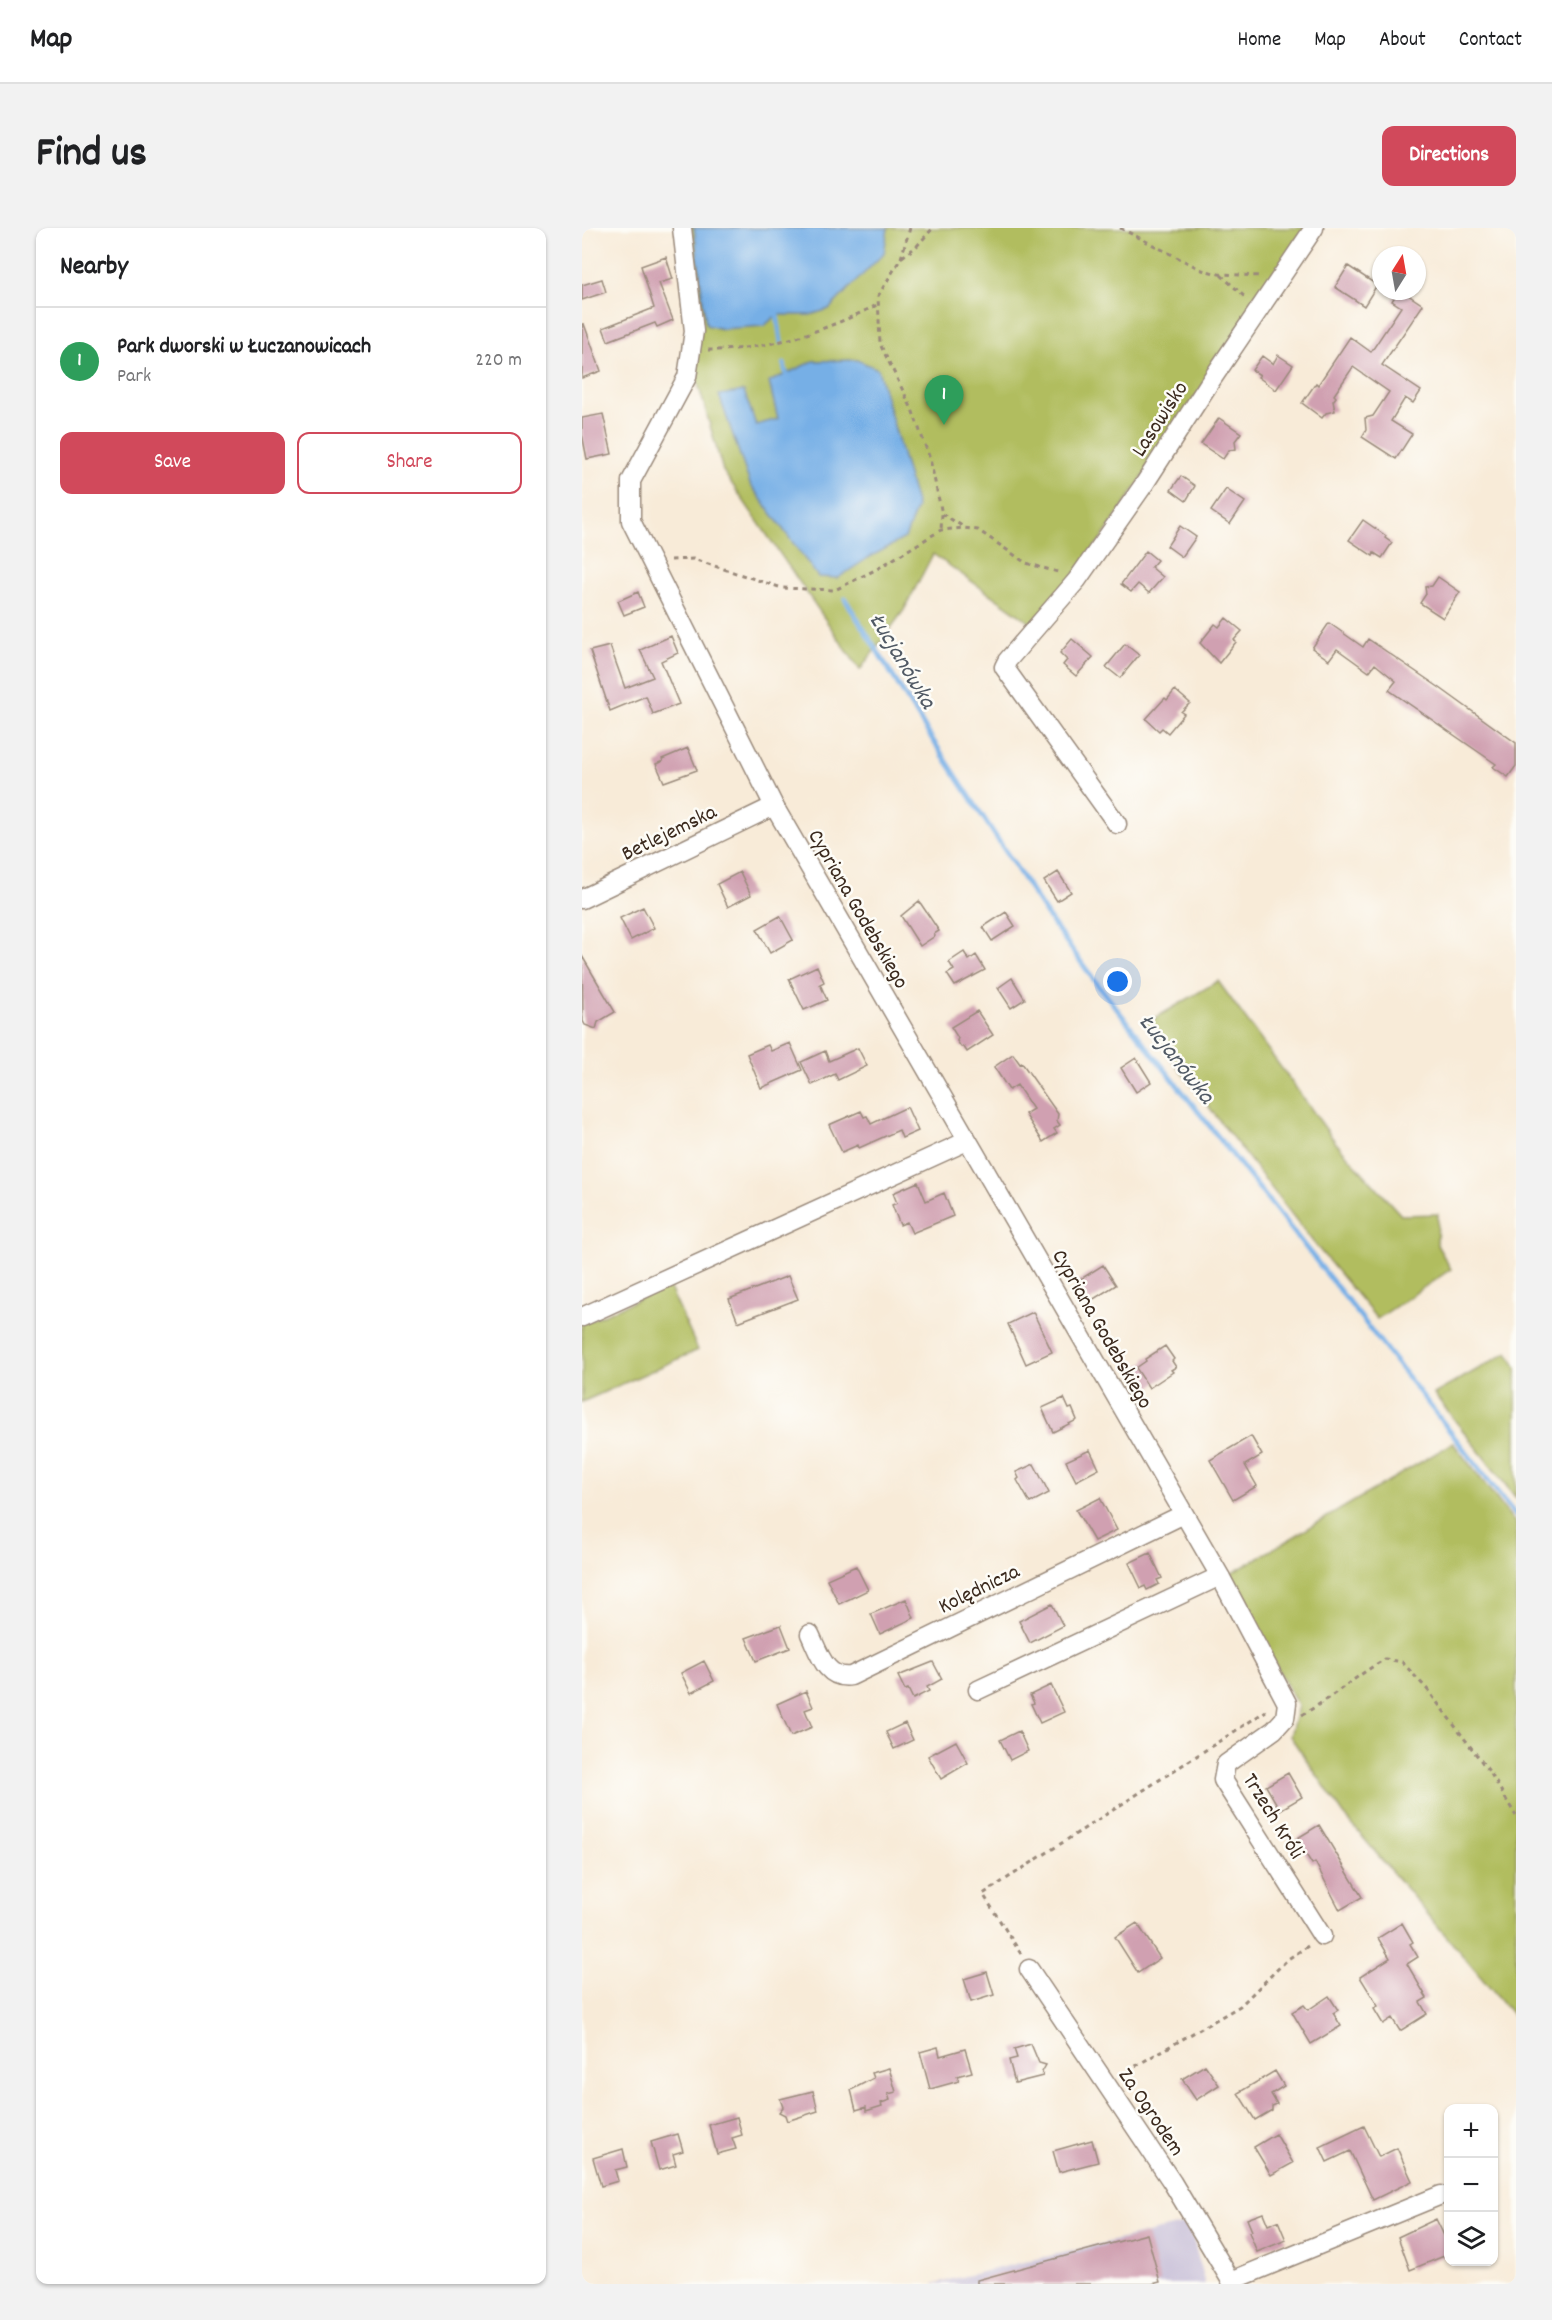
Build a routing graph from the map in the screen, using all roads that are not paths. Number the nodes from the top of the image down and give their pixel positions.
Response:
1 (682, 228) edge
2 (1314, 228) edge
3 (774, 806) junction
4 (1117, 824) dead end
5 (582, 898) edge
6 (967, 1141) junction
7 (582, 1317) edge
8 (1184, 1514) junction
9 (1220, 1576) junction
10 (810, 1634) dead end
11 (978, 1690) dead end
12 (1286, 1707) joint
13 (1322, 1936) road end
14 (1029, 1969) road end
15 (1441, 2195) dead end
16 (1232, 2283) edge

1 - 3 street, Cypriana Godebskiego
2 - 4 street, Lasowisko
3 - 5 street, Betlejemska
3 - 6 street, Cypriana Godebskiego
6 - 7 street
6 - 8 street, Cypriana Godebskiego
8 - 9 street, Cypriana Godebskiego
8 - 10 street, Kolędnicza
9 - 11 street
9 - 12 street, Cypriana Godebskiego
12 - 13 street, Trzech Króli
14 - 16 street, Za Ogrodem
15 - 16 street

